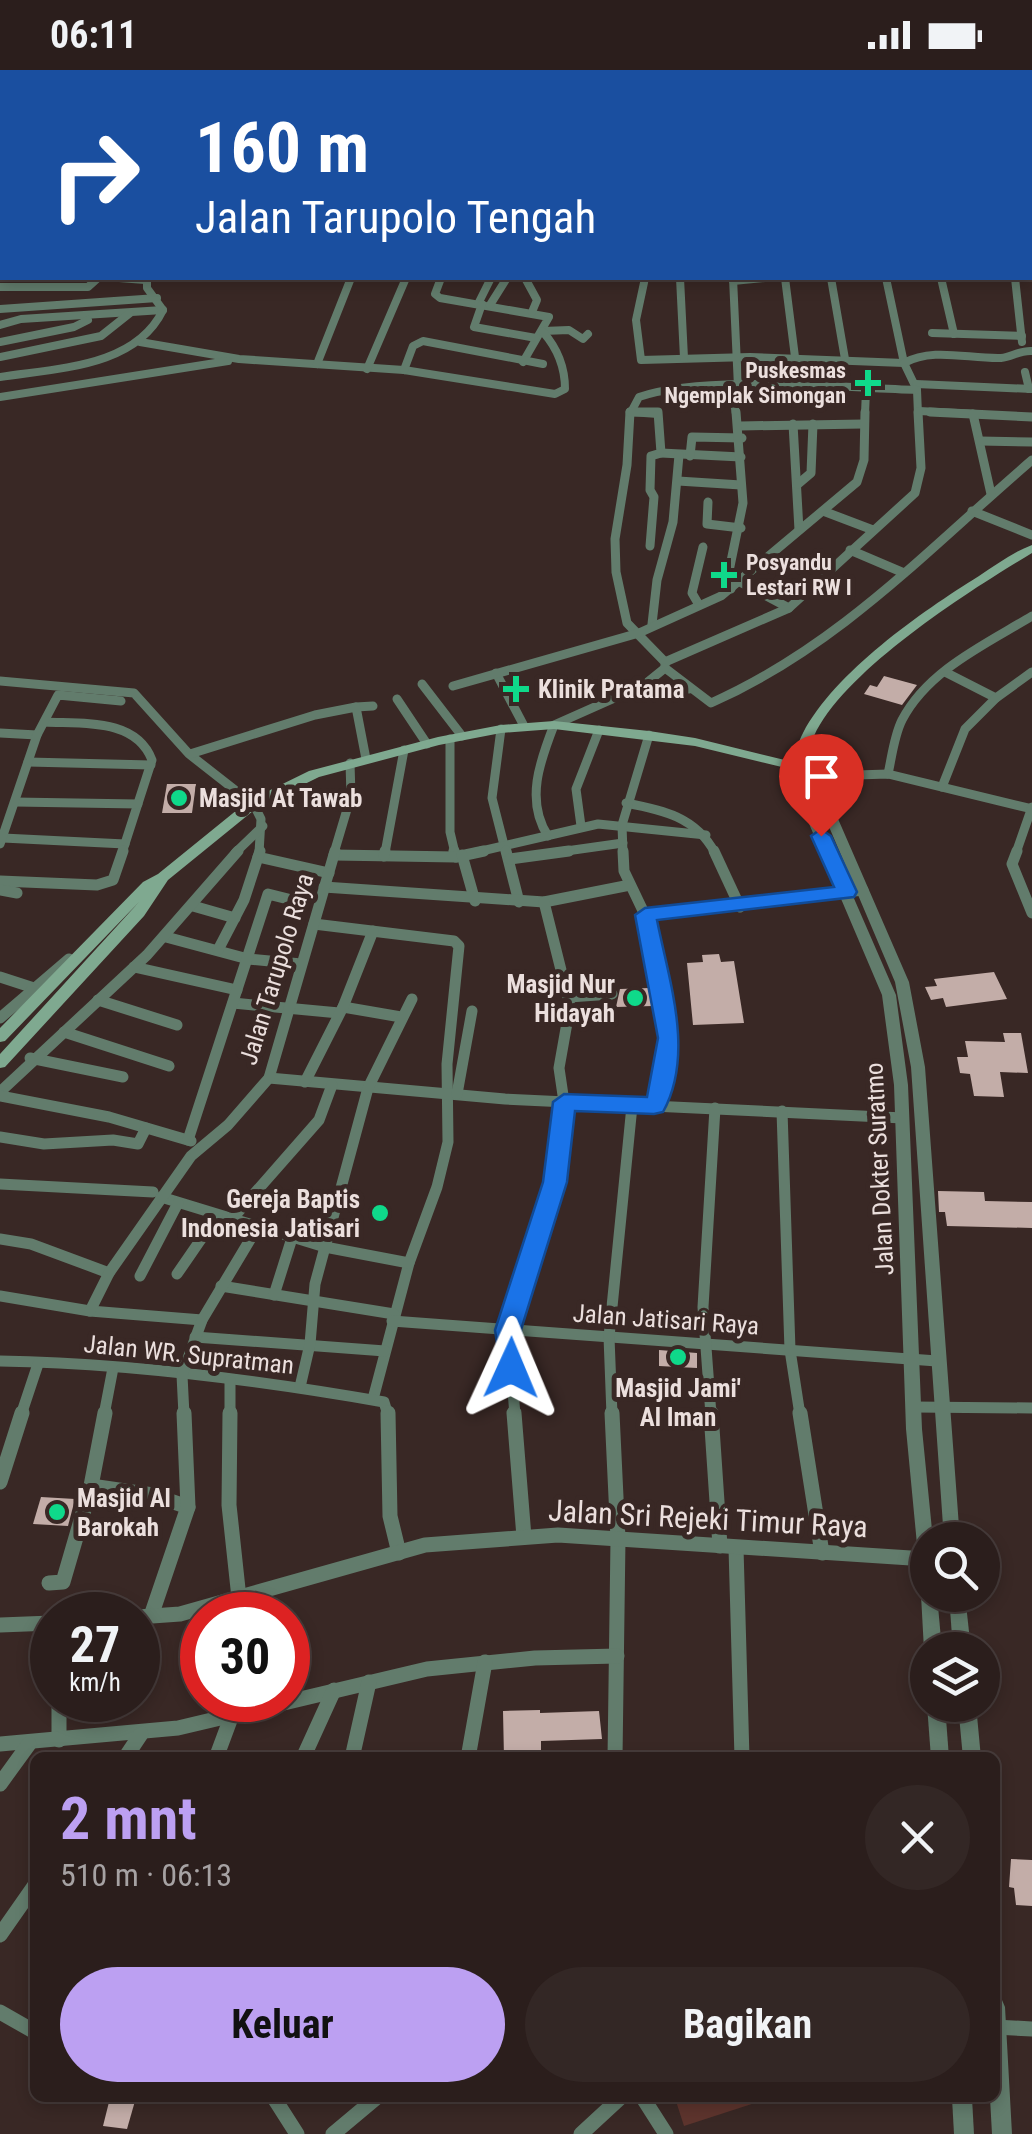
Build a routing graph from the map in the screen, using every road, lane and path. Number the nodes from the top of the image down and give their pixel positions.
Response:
1 (96, 280) edge
2 (147, 280) edge
3 (351, 280) edge
4 (405, 280) edge
5 (441, 280) edge
6 (490, 280) edge
7 (505, 280) edge
8 (526, 280) edge
9 (645, 280) edge
10 (680, 280) edge
11 (733, 280) edge
12 (785, 280) edge
13 (831, 280) edge
14 (886, 280) edge
15 (941, 280) edge
16 (1014, 280) edge
17 (0, 287) edge
18 (157, 298) junction
19 (483, 304) junction
20 (0, 309) edge
21 (164, 310) junction
22 (532, 312) junction
23 (130, 314) junction
24 (92, 317) junction
25 (0, 322) edge
26 (932, 333) dead end
27 (541, 334) junction
28 (588, 334) dead end
29 (954, 334) junction
30 (1022, 336) junction
31 (0, 342) edge
32 (140, 342) junction
33 (1028, 350) edge
34 (737, 356) junction
35 (0, 357) edge
36 (795, 357) junction
37 (684, 358) junction
38 (238, 359) junction
39 (845, 359) junction
40 (524, 362) junction
41 (904, 363) junction
42 (317, 364) junction
43 (544, 364) dead end
44 (367, 369) junction
45 (404, 370) junction
46 (1025, 372) dead end
47 (0, 377) edge
48 (734, 387) junction
49 (917, 387) junction
50 (1030, 389) edge
51 (866, 390) junction
52 (0, 397) edge
53 (630, 412) junction
54 (919, 412) junction
55 (974, 414) junction
56 (1032, 417) edge
57 (793, 424) junction
58 (813, 424) junction
59 (863, 424) junction
60 (740, 426) junction
61 (742, 438) junction
62 (980, 440) junction
63 (1032, 442) edge
64 (662, 453) junction
65 (685, 456) junction
66 (741, 457) junction
67 (1032, 460) edge
68 (678, 480) junction
69 (798, 484) junction
70 (742, 485) junction
71 (991, 494) junction
72 (708, 502) dead end
73 (972, 510) junction
74 (824, 511) junction
75 (741, 528) junction
76 (799, 530) junction
77 (873, 530) junction
78 (1032, 535) edge
79 (650, 546) dead end
80 (703, 547) dead end
81 (1032, 548) edge
82 (850, 550) junction
83 (904, 572) junction
84 (735, 585) junction
85 (699, 605) junction
86 (789, 608) junction
87 (1032, 616) edge
88 (652, 624) junction
89 (638, 632) junction
90 (665, 665) junction
91 (945, 672) junction
92 (1032, 672) edge
93 (496, 673) junction
94 (0, 680) edge
95 (644, 685) junction
96 (453, 686) dead end
97 (689, 689) junction
98 (60, 690) junction
99 (415, 694) dead end
100 (996, 698) junction
101 (397, 699) dead end
102 (120, 701) dead end
103 (372, 706) dead end
104 (356, 707) junction
105 (44, 722) junction
106 (524, 726) junction
107 (554, 726) junction
108 (502, 729) junction
109 (599, 730) junction
110 (0, 733) edge
111 (38, 735) junction
112 (648, 735) junction
113 (456, 737) junction
114 (427, 744) junction
115 (404, 750) junction
116 (190, 754) junction
117 (366, 759) junction
118 (28, 762) junction
119 (350, 763) junction
120 (151, 765) junction
121 (796, 769) junction
122 (888, 774) junction
123 (820, 779) junction
124 (942, 787) junction
125 (15, 802) junction
126 (626, 803) junction
127 (138, 804) junction
128 (253, 804) junction
129 (1032, 809) edge
130 (263, 826) junction
131 (581, 826) junction
132 (622, 827) junction
133 (548, 836) junction
134 (706, 836) junction
135 (1, 841) edge
136 (623, 843) junction
137 (125, 844) junction
138 (506, 847) junction
139 (334, 855) junction
140 (384, 856) junction
141 (459, 856) junction
142 (258, 858) junction
143 (510, 859) junction
144 (329, 872) junction
145 (164, 877) junction
146 (0, 880) edge
147 (630, 885) junction
148 (324, 887) junction
149 (0, 890) edge
150 (863, 890) junction
151 (846, 892) junction
152 (17, 893) dead end
153 (139, 893) junction
154 (1028, 898) edge
155 (296, 901) dead end
156 (476, 901) junction
157 (519, 902) junction
158 (544, 902) junction
159 (193, 906) junction
160 (740, 906) junction
161 (1032, 913) edge
162 (645, 915) junction
163 (236, 918) junction
164 (314, 924) junction
165 (373, 931) junction
166 (166, 937) junction
167 (218, 950) junction
168 (248, 959) junction
169 (302, 964) junction
170 (134, 967) junction
171 (0, 977) edge
172 (36, 989) junction
173 (612, 994) dead end
174 (897, 995) junction
175 (235, 996) junction
176 (569, 997) junction
177 (412, 998) dead end
178 (98, 1000) junction
179 (290, 1008) junction
180 (341, 1010) junction
181 (472, 1011) dead end
182 (401, 1017) junction
183 (0, 1018) edge
184 (178, 1025) dead end
185 (64, 1032) junction
186 (0, 1037) edge
187 (30, 1058) junction
188 (0, 1063) edge
189 (169, 1066) dead end
190 (124, 1077) dead end
191 (268, 1078) junction
192 (305, 1082) junction
193 (332, 1085) junction
194 (368, 1088) junction
195 (0, 1094) edge
196 (453, 1094) junction
197 (564, 1102) junction
198 (632, 1106) junction
199 (654, 1106) junction
200 (715, 1108) junction
201 (782, 1111) junction
202 (903, 1118) junction
203 (146, 1128) junction
204 (0, 1137) edge
205 (188, 1140) junction
206 (205, 1145) junction
207 (0, 1184) edge
208 (157, 1194) junction
209 (178, 1203) junction
210 (217, 1216) junction
211 (232, 1219) junction
212 (257, 1228) junction
213 (292, 1238) junction
214 (0, 1240) edge
215 (325, 1247) junction
216 (409, 1263) junction
217 (109, 1273) junction
218 (177, 1274) dead end
219 (140, 1276) dead end
220 (222, 1286) junction
221 (274, 1295) junction
222 (0, 1296) edge
223 (313, 1299) junction
224 (90, 1311) junction
225 (394, 1318) junction
226 (202, 1320) junction
227 (508, 1330) junction
228 (195, 1337) junction
229 (610, 1338) junction
230 (310, 1344) junction
231 (706, 1344) junction
232 (790, 1350) junction
233 (385, 1351) junction
234 (913, 1360) junction
235 (0, 1361) edge
236 (937, 1362) junction
237 (38, 1364) junction
238 (112, 1368) junction
239 (182, 1376) junction
240 (230, 1381) junction
241 (300, 1388) junction
242 (373, 1399) junction
243 (914, 1407) junction
244 (1032, 1408) edge
245 (941, 1410) junction
246 (7, 1432) edge
247 (0, 1482) edge
248 (91, 1486) junction
249 (188, 1506) junction
250 (923, 1522) edge
251 (950, 1522) edge
252 (524, 1538) junction
253 (618, 1539) junction
254 (720, 1546) junction
255 (736, 1548) junction
256 (822, 1552) junction
257 (399, 1553) junction
258 (910, 1558) edge
259 (49, 1583) dead end
260 (154, 1592) edge
261 (239, 1592) edge
262 (261, 1592) edge
263 (30, 1624) edge
264 (0, 1625) edge
265 (616, 1656) junction
266 (484, 1662) junction
267 (369, 1682) junction
268 (334, 1690) junction
269 (310, 1696) edge
270 (60, 1722) edge
271 (199, 1722) edge
272 (229, 1722) edge
273 (937, 1722) edge
274 (969, 1722) edge
275 (142, 1734) junction
276 (60, 1740) junction
277 (0, 1744) edge
278 (29, 1744) junction
279 (129, 1752) edge
280 (218, 1752) edge
281 (305, 1752) edge
282 (353, 1752) edge
283 (469, 1752) edge
284 (614, 1752) edge
285 (742, 1752) edge
286 (940, 1752) edge
287 (971, 1752) edge
288 (0, 1784) edge
289 (30, 1892) edge
290 (0, 1935) edge
291 (0, 2012) edge
292 (1000, 2021) edge
293 (30, 2029) edge
294 (1032, 2029) edge
295 (1000, 2096) edge
296 (277, 2102) edge
297 (371, 2102) edge
298 (616, 2102) edge
299 (646, 2102) edge
300 (962, 2102) edge
301 (297, 2134) edge
302 (333, 2134) edge
303 (582, 2134) edge
304 (666, 2134) edge
305 (964, 2134) edge
306 (1002, 2134) edge

1 - 17 street
2 - 18 street
3 - 42 street
4 - 44 street
5 - 19 street
6 - 19 street
7 - 19 street
8 - 22 street
9 - 37 street
10 - 37 street
11 - 34 street
12 - 36 street
13 - 39 street
14 - 41 street
15 - 29 street
16 - 30 street
18 - 20 street
18 - 21 street
19 - 22 street
19 - 27 street
21 - 23 street
21 - 32 street
22 - 27 street
23 - 24 street
23 - 35 street
24 - 25 street
24 - 31 street
26 - 29 street
27 - 28 street
27 - 40 street
27 - 45 street
29 - 30 street
30 - 33 street
32 - 38 street
32 - 47 street
33 - 41 street
34 - 36 street
34 - 37 street
34 - 48 street
36 - 39 street
38 - 42 street
38 - 52 street
39 - 41 street
40 - 43 street
40 - 45 street
41 - 49 street
42 - 44 street
44 - 45 street
46 - 50 street
48 - 51 street
48 - 53 street
48 - 60 street
49 - 50 street
49 - 51 street
49 - 54 street
51 - 59 street
53 - 64 street
53 - 89 street
54 - 55 street
54 - 77 street
55 - 56 street
55 - 62 street
57 - 58 street
57 - 60 street
57 - 69 street
58 - 59 street
58 - 69 street
59 - 74 street
60 - 61 street
61 - 65 street
61 - 66 street
62 - 63 street
62 - 71 street
64 - 65 street
64 - 79 street
65 - 66 street
65 - 68 street
66 - 70 street
67 - 71 street
68 - 70 street
68 - 88 street
69 - 76 street
70 - 75 street
71 - 73 street
72 - 75 street
73 - 78 street
73 - 83 street
74 - 76 street
74 - 77 street
75 - 84 street
76 - 84 street
77 - 82 street
80 - 85 street
81 - 121 main road
82 - 83 street
82 - 86 street
83 - 97 street
84 - 85 street
84 - 86 street
85 - 88 street
86 - 90 street
87 - 91 street
88 - 89 street
89 - 90 street
89 - 93 street
90 - 95 street
90 - 97 street
91 - 100 street
91 - 122 street
92 - 100 street
93 - 96 street
93 - 106 street
94 - 98 street
95 - 97 street
95 - 107 street
98 - 102 street
98 - 105 street
98 - 116 street
99 - 113 street
100 - 124 street
101 - 114 street
103 - 104 street
104 - 116 street
104 - 117 street
105 - 111 street
105 - 120 street
106 - 107 main road
106 - 108 main road
107 - 109 main road
107 - 133 street
108 - 113 main road
108 - 138 street
109 - 112 main road
109 - 131 street
110 - 111 street
111 - 118 street
112 - 121 main road
112 - 126 street
113 - 114 main road
113 - 141 street
114 - 115 main road
115 - 117 main road
115 - 140 street
116 - 128 street
117 - 119 main road
118 - 120 street
118 - 125 street
119 - 128 main road
119 - 139 street, Jalan Tarupolo Raya
120 - 127 street
121 - 123 main road
121 - 123 main road
121 - 151 street, Jalan Dokter Suratmo
122 - 123 street
122 - 124 street
123 - 150 street, Jalan Dokter Suratmo
124 - 129 street
125 - 127 street
125 - 135 street
126 - 132 street
126 - 134 street
127 - 137 street
128 - 130 street
128 - 145 main road
129 - 154 street
130 - 142 street
130 - 159 street
131 - 132 street
131 - 133 street
132 - 134 street
132 - 136 street
133 - 138 street
134 - 160 street
135 - 137 street
136 - 143 street
136 - 147 street
137 - 146 street
138 - 141 street
138 - 143 street
139 - 140 street
139 - 144 street, Jalan Tarupolo Raya
140 - 141 street
141 - 156 street
142 - 144 street
142 - 163 street
143 - 157 street
144 - 148 street, Jalan Tarupolo Raya
145 - 153 main road
145 - 188 main road
147 - 158 street
147 - 162 street
148 - 156 street
148 - 164 street, Jalan Tarupolo Raya
149 - 152 street
150 - 151 street
150 - 174 street, Jalan Dokter Suratmo
151 - 160 street
151 - 174 street, Jalan Dokter Suratmo
153 - 172 street
153 - 186 main road
154 - 161 street
155 - 168 street
156 - 157 street
157 - 158 street
158 - 176 street
159 - 163 street
159 - 166 street
160 - 162 street
162 - 199 street
163 - 167 street
164 - 165 street
164 - 169 street, Jalan Tarupolo Raya
165 - 180 street
165 - 196 street
166 - 167 street
166 - 170 street
167 - 168 street
168 - 169 street
168 - 175 street
169 - 179 street, Jalan Tarupolo Raya
170 - 175 street
170 - 178 street
171 - 172 street
172 - 183 street
173 - 176 street
174 - 202 street, Jalan Dokter Suratmo
174 - 236 street, Jalan Dokter Suratmo
175 - 179 street
175 - 205 street
176 - 197 street
177 - 182 street
178 - 184 street
178 - 185 street
179 - 180 street
179 - 191 street, Jalan Tarupolo Raya
180 - 182 street
180 - 192 street
181 - 196 street
182 - 194 street
185 - 187 street
185 - 189 street
187 - 190 street
187 - 195 street
191 - 192 street
191 - 206 street, Jalan Tarupolo Raya
192 - 193 street
193 - 194 street
193 - 211 street
194 - 196 street
194 - 215 street
195 - 203 street
196 - 197 street
196 - 216 street
197 - 198 street
197 - 227 street
198 - 199 street
198 - 229 street
199 - 200 street
200 - 201 street
200 - 231 street
201 - 202 street
201 - 232 street
202 - 234 street, Jalan Dokter Suratmo
203 - 204 street
203 - 205 street
205 - 206 street
206 - 208 street, Jalan Tarupolo Raya
207 - 208 street
208 - 209 street
208 - 217 street, Jalan Tarupolo Raya
209 - 210 street
209 - 219 street
210 - 211 street
210 - 218 street
211 - 212 street
212 - 213 street
212 - 220 street
213 - 215 street
213 - 221 street
214 - 217 street
215 - 216 street
215 - 223 street
216 - 225 street
217 - 224 street, Jalan Tarupolo Raya
220 - 221 street, Jalan Jatisari Raya
220 - 226 street
221 - 223 street, Jalan Jatisari Raya
222 - 224 street
223 - 225 street, Jalan Jatisari Raya
223 - 230 street
224 - 226 street
225 - 227 street, Jalan Jatisari Raya
225 - 233 street
226 - 228 street
227 - 229 street, Jalan Jatisari Raya
227 - 252 street
228 - 230 street
228 - 239 street
229 - 231 street, Jalan Jatisari Raya
229 - 253 street
230 - 233 street
230 - 241 street
231 - 232 street, Jalan Jatisari Raya
231 - 254 street
232 - 234 street, Jalan Jatisari Raya
232 - 256 street
233 - 242 street
234 - 236 street, Jalan Jatisari Raya
234 - 243 street, Jalan Dokter Suratmo
235 - 237 street, Jalan WR. Supratman
236 - 245 street, Jalan Dokter Suratmo
237 - 238 street, Jalan WR. Supratman
237 - 246 street
238 - 239 street, Jalan WR. Supratman
238 - 248 street
239 - 240 street, Jalan WR. Supratman
239 - 249 street
240 - 241 street, Jalan WR. Supratman
240 - 261 street
241 - 242 street, Jalan WR. Supratman
242 - 257 street
243 - 245 street
243 - 250 street, Jalan Dokter Suratmo
244 - 245 street
245 - 251 street, Jalan Dokter Suratmo
246 - 247 street
248 - 249 street
248 - 259 street
249 - 260 street
252 - 253 street, Jalan Sri Rejeki Timur Raya
252 - 257 street, Jalan Sri Rejeki Timur Raya
253 - 254 street, Jalan Sri Rejeki Timur Raya
253 - 265 street
254 - 255 street, Jalan Sri Rejeki Timur Raya
255 - 256 street, Jalan Sri Rejeki Timur Raya
255 - 285 street
256 - 258 street, Jalan Sri Rejeki Timur Raya
257 - 262 street, Jalan Sri Rejeki Timur Raya
263 - 264 street
265 - 266 street
265 - 284 street
266 - 267 street
266 - 283 street
267 - 268 street
267 - 282 street
268 - 269 street
268 - 281 street
270 - 276 street
271 - 275 street
272 - 280 street
273 - 286 street
274 - 287 street
275 - 276 street
275 - 279 street
276 - 278 street
277 - 278 street
278 - 288 street
289 - 290 street
291 - 293 street
292 - 294 street
295 - 306 street
296 - 301 street
297 - 302 street
298 - 303 street
299 - 304 street
300 - 305 street

